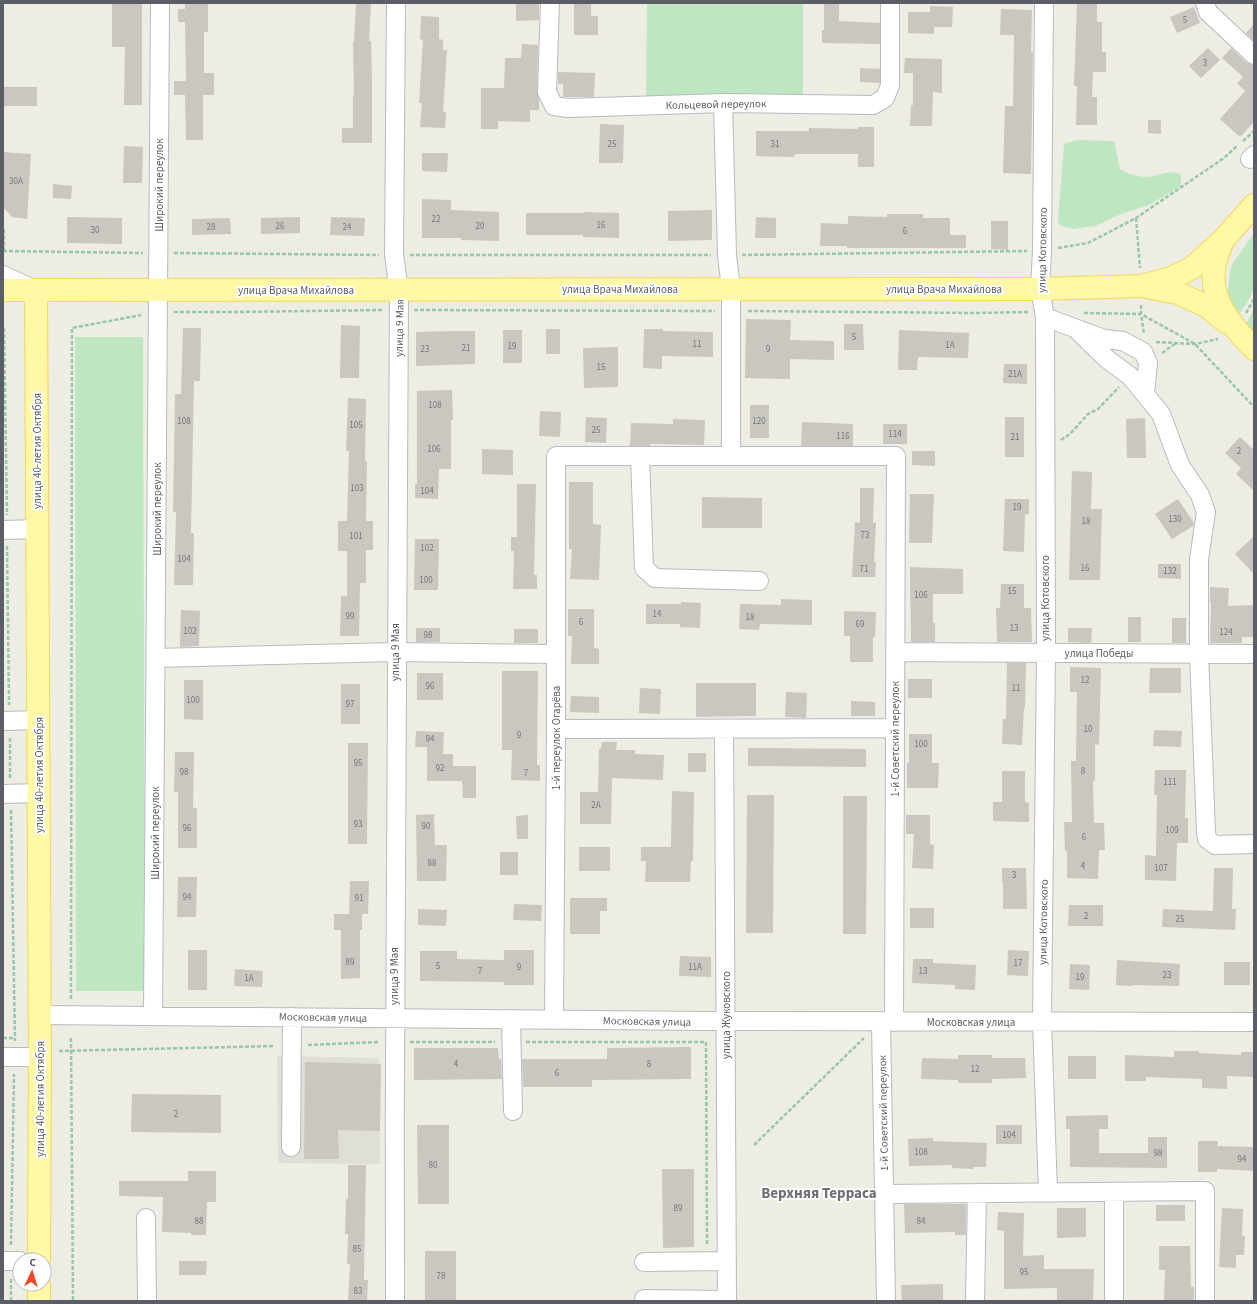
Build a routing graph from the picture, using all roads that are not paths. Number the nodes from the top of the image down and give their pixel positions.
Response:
1 (160, 3) edge
2 (396, 3) edge
3 (550, 3) edge
4 (890, 3) edge
5 (1044, 3) edge
6 (1205, 3) edge
7 (1254, 55) edge
8 (723, 102) junction
9 (1254, 205) edge
10 (1223, 240) junction
11 (3, 275) edge
12 (1141, 286) junction
13 (731, 288) junction
14 (1040, 289) junction
15 (3, 290) edge
16 (36, 290) junction
17 (158, 290) junction
18 (399, 300) junction
19 (1044, 314) junction
20 (1078, 320) junction
21 (1232, 327) junction
22 (1254, 350) edge
23 (1145, 394) junction
24 (640, 456) junction
25 (731, 456) junction
26 (37, 529) junction
27 (5, 530) edge
28 (759, 581) dead end
29 (395, 652) junction
30 (895, 652) junction
31 (1046, 653) junction
32 (556, 654) junction
33 (1199, 654) junction
34 (1254, 654) edge
35 (156, 658) junction
36 (39, 720) junction
37 (6, 721) edge
38 (895, 728) junction
39 (556, 729) junction
40 (724, 729) junction
41 (39, 793) junction
42 (7, 794) edge
43 (1254, 844) edge
44 (40, 1015) junction
45 (153, 1016) junction
46 (292, 1017) junction
47 (394, 1018) junction
48 (511, 1019) junction
49 (554, 1020) junction
50 (726, 1021) junction
51 (1042, 1021) junction
52 (887, 1022) junction
53 (1254, 1022) edge
54 (9, 1051) edge
55 (49, 1054) junction
56 (513, 1111) dead end
57 (291, 1147) dead end
58 (1048, 1192) junction
59 (1114, 1192) junction
60 (977, 1193) junction
61 (885, 1194) junction
62 (146, 1218) dead end
63 (39, 1252) edge
64 (644, 1262) dead end
65 (727, 1262) junction
66 (644, 1299) dead end
67 (727, 1300) edge
68 (147, 1301) edge
69 (395, 1301) edge
70 (886, 1301) edge
71 (976, 1301) edge
72 (1114, 1301) edge
73 (1205, 1301) edge

1 - 17 street, Широкий переулок
2 - 18 street, улица 9 Мая
3 - 8 street, Кольцевой переулок
4 - 8 street, Кольцевой переулок
5 - 14 street, улица Котовского
6 - 7 street
8 - 13 street
9 - 10 main road
10 - 12 main road, улица Врача Михайлова
10 - 21 main road
11 - 16 street
12 - 14 main road, улица Врача Михайлова
12 - 21 main road
13 - 14 main road, улица Врача Михайлова
13 - 18 main road, улица Врача Михайлова
13 - 25 street
14 - 19 street, улица Котовского
15 - 16 main road, улица Врача Михайлова
16 - 17 main road, улица Врача Михайлова
16 - 26 main road, улица 40-летия Октября
17 - 18 main road, улица Врача Михайлова
17 - 35 street, Широкий переулок
18 - 29 street, улица 9 Мая
19 - 20 street
19 - 31 street, улица Котовского
20 - 23 street
20 - 23 street
21 - 22 main road
23 - 33 street
24 - 25 street
24 - 28 street
24 - 32 street, 1-й переулок Огарёва
25 - 30 street, 1-й Советский переулок
26 - 27 street
26 - 36 main road, улица 40-летия Октября
29 - 32 street
29 - 35 street
29 - 47 street, улица 9 Мая
30 - 31 street, улица Победы
30 - 38 street, 1-й Советский переулок
31 - 33 street, улица Победы
31 - 51 street, улица Котовского
32 - 39 street, 1-й переулок Огарёва
33 - 34 street, улица Победы
33 - 43 street
35 - 45 street, Широкий переулок
36 - 37 street
36 - 41 main road, улица 40-летия Октября
38 - 40 street
38 - 52 street, 1-й Советский переулок
39 - 40 street
39 - 49 street, 1-й переулок Огарёва
40 - 50 street, улица Жуковского
41 - 42 street
41 - 44 main road, улица 40-летия Октября
44 - 45 street, Московская улица
44 - 55 main road, улица 40-летия Октября
45 - 46 street, Московская улица
46 - 47 street, Московская улица
46 - 57 street
47 - 48 street, Московская улица
47 - 69 street, улица 9 Мая
48 - 49 street, Московская улица
48 - 56 street
49 - 50 street, Московская улица
50 - 52 street, Московская улица
50 - 65 street, улица Жуковского
51 - 52 street, Московская улица
51 - 53 street, Московская улица
51 - 58 street, улица Котовского
52 - 61 street, 1-й Советский переулок
54 - 55 street
55 - 63 main road, улица 40-летия Октября
58 - 59 street
58 - 60 street
59 - 72 street
59 - 73 street
60 - 61 street
60 - 71 street
61 - 70 street, 1-й Советский переулок
62 - 68 street
64 - 65 street
65 - 67 street, улица Жуковского
66 - 67 street

